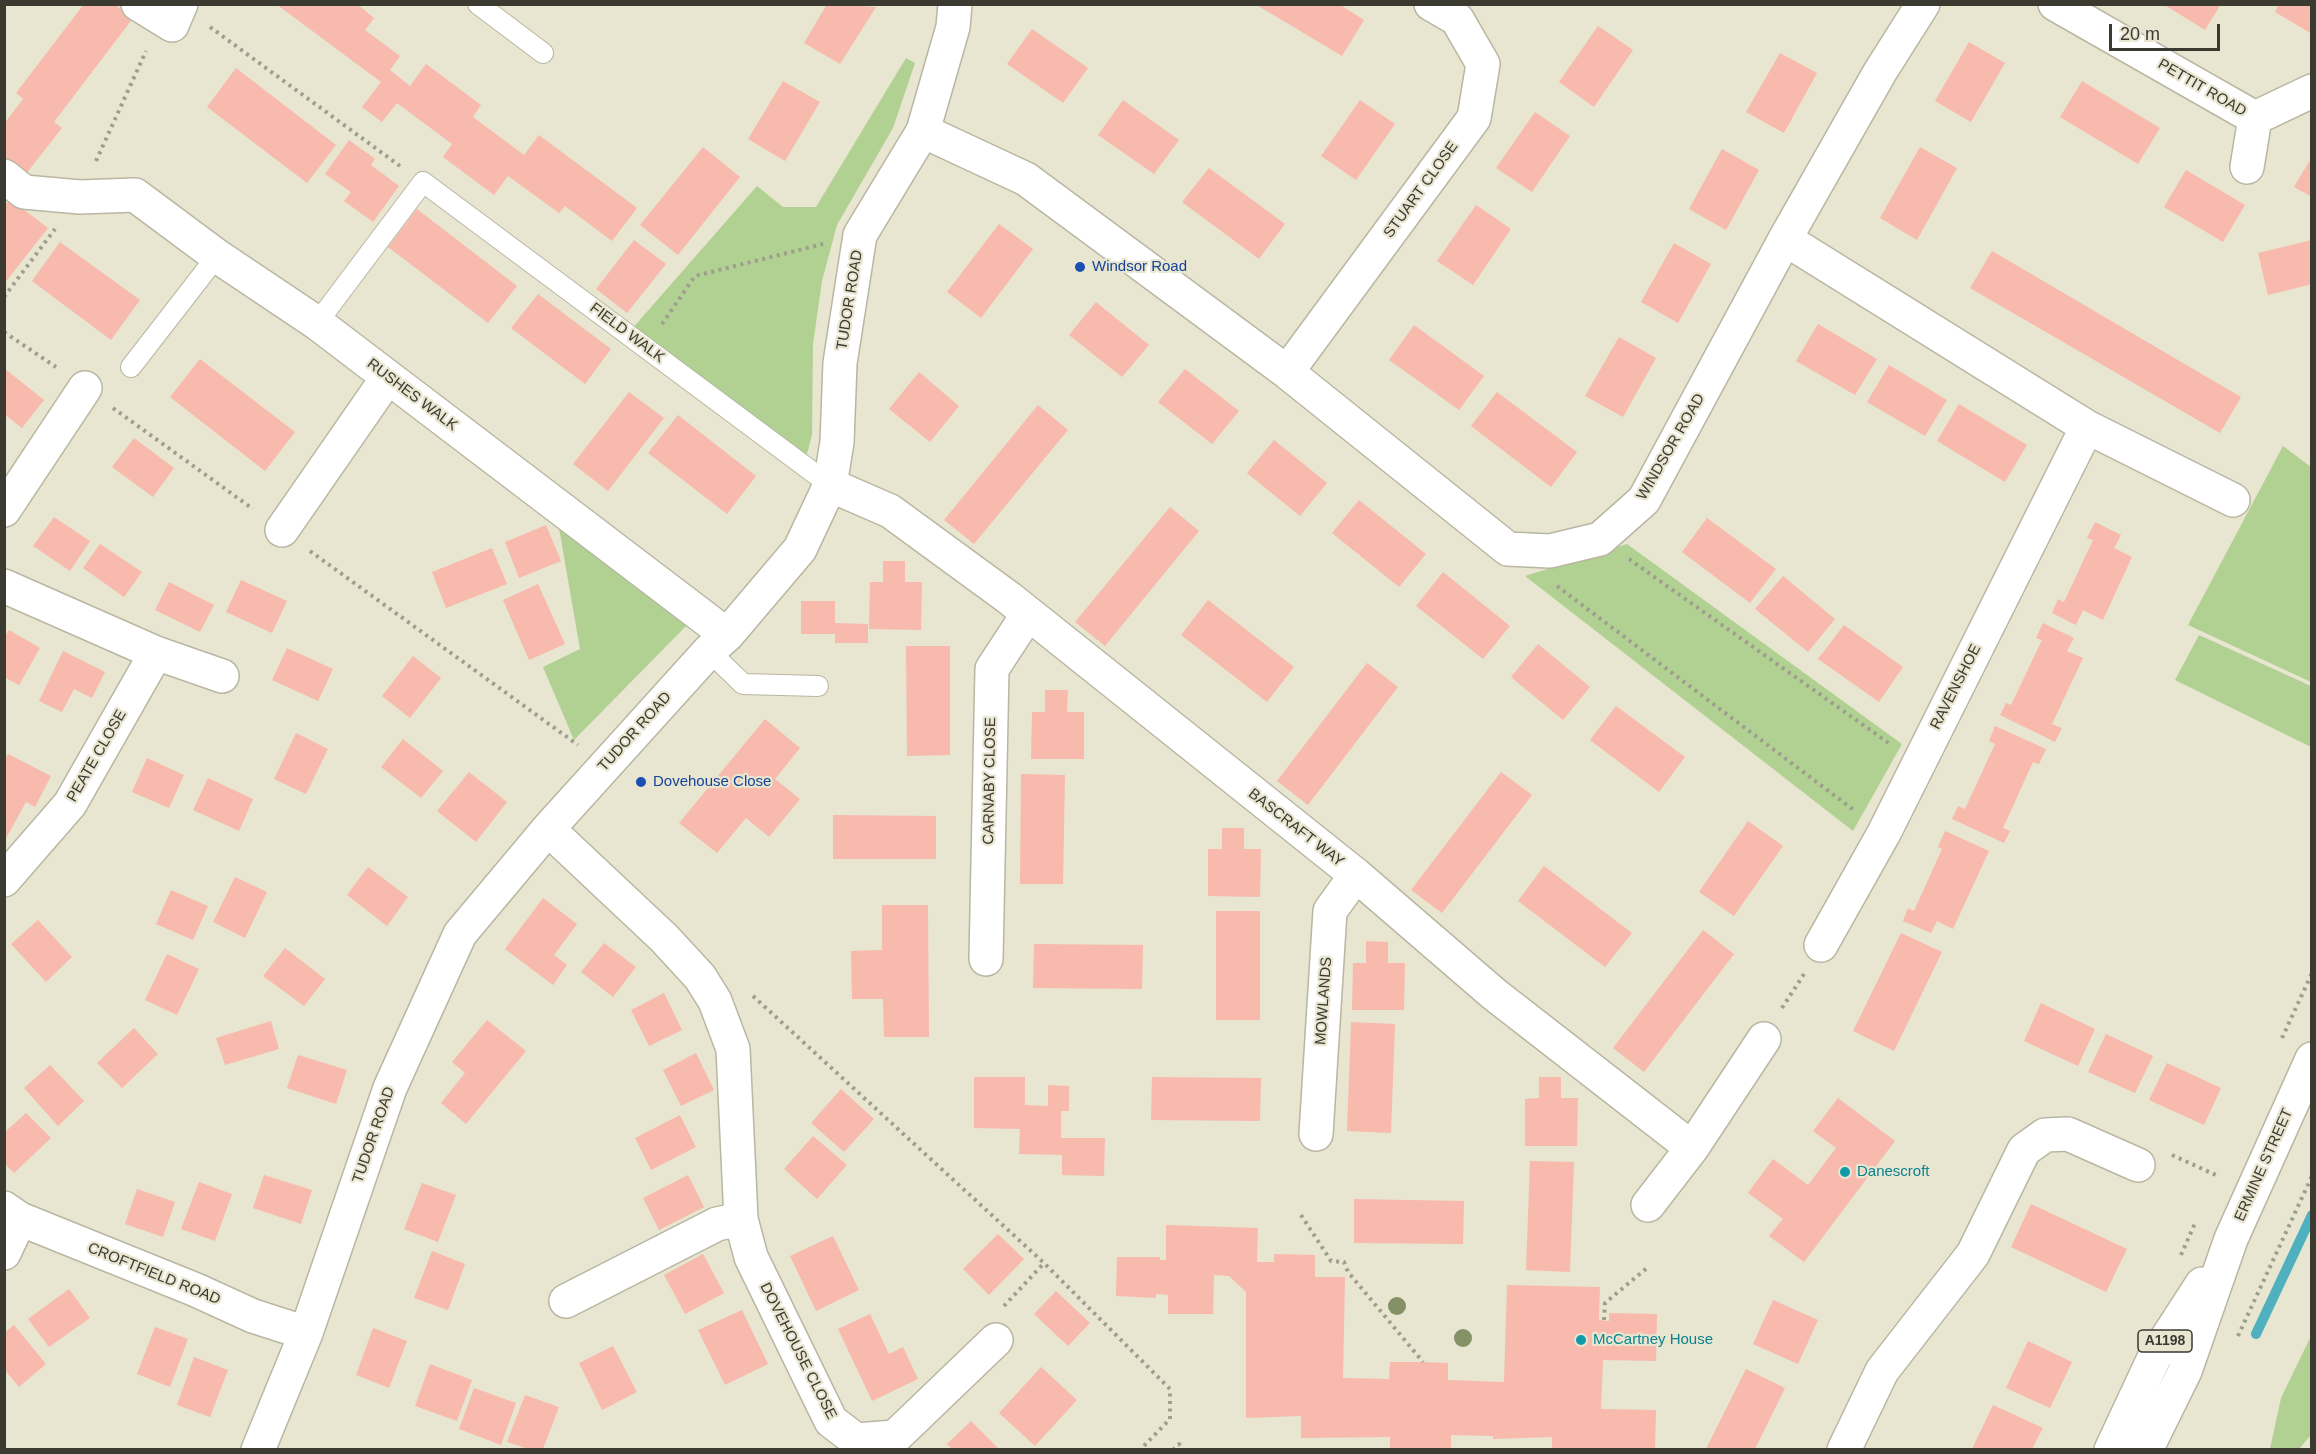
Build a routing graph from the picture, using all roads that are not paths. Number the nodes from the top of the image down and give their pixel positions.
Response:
1 (138, 4) edge
2 (478, 4) edge
3 (955, 4) edge
4 (1431, 4) edge
5 (1923, 4) edge
6 (2055, 4) edge
7 (178, 12) edge
8 (543, 53) dead end
9 (2312, 92) edge
10 (2254, 118) junction
11 (923, 131) junction
12 (2247, 167) dead end
13 (4, 176) edge
14 (1785, 239) junction
15 (217, 256) junction
16 (317, 323) junction
17 (131, 367) dead end
18 (1287, 372) junction
19 (388, 377) junction
20 (85, 388) dead end
21 (2087, 427) junction
22 (830, 485) junction
23 (2233, 500) dead end
24 (4, 510) edge
25 (282, 530) dead end
26 (4, 586) edge
27 (1028, 614) junction
28 (718, 643) junction
29 (156, 653) junction
30 (222, 676) dead end
31 (818, 686) dead end
32 (548, 830) junction
33 (1356, 875) junction
34 (4, 880) edge
35 (1821, 945) road end
36 (986, 959) dead end
37 (1764, 1039) road end
38 (2312, 1059) edge
39 (1316, 1134) dead end
40 (1692, 1148) junction
41 (2138, 1165) dead end
42 (1648, 1205) dead end
43 (12, 1214) edge
44 (741, 1220) junction
45 (2230, 1239) junction
46 (4, 1253) edge
47 (566, 1301) dead end
48 (306, 1333) junction
49 (996, 1340) road end
50 (258, 1449) edge
51 (1844, 1449) edge
52 (2111, 1449) edge
53 (2146, 1449) edge

1 - 7 street
2 - 8 lane
3 - 11 street, TUDOR ROAD
4 - 18 street, STUART CLOSE
5 - 14 street, WINDSOR ROAD
6 - 10 street, PETTIT ROAD
9 - 10 street, PETTIT ROAD
10 - 12 street, PETTIT ROAD
11 - 18 street, WINDSOR ROAD
11 - 22 street, TUDOR ROAD
13 - 15 street, RUSHES WALK
14 - 18 street, WINDSOR ROAD
14 - 21 street
15 - 16 street, RUSHES WALK
15 - 17 lane
16 - 19 street, RUSHES WALK
16 - 22 lane, FIELD WALK
19 - 25 street
19 - 28 street, RUSHES WALK
20 - 24 street
21 - 23 street
21 - 35 street, RAVENSHOE
22 - 27 street, BASCRAFT WAY
22 - 28 street, TUDOR ROAD
26 - 29 street
27 - 33 street, BASCRAFT WAY
27 - 36 street, CARNABY CLOSE
28 - 31 lane
28 - 32 street, TUDOR ROAD
29 - 30 street
29 - 34 street, PEATE CLOSE
32 - 44 street, DOVEHOUSE CLOSE
32 - 48 street, TUDOR ROAD
33 - 39 street, MOWLANDS
33 - 40 street, BASCRAFT WAY
37 - 40 street
38 - 45 street, ERMINE STREET / A1198
40 - 42 street
41 - 51 street
43 - 46 street
43 - 48 street, CROFTFIELD ROAD
44 - 47 street
44 - 49 street, DOVEHOUSE CLOSE
45 - 52 street, ERMINE STREET / A1198
45 - 53 street, ERMINE STREET / A1198
48 - 50 street, TUDOR ROAD

